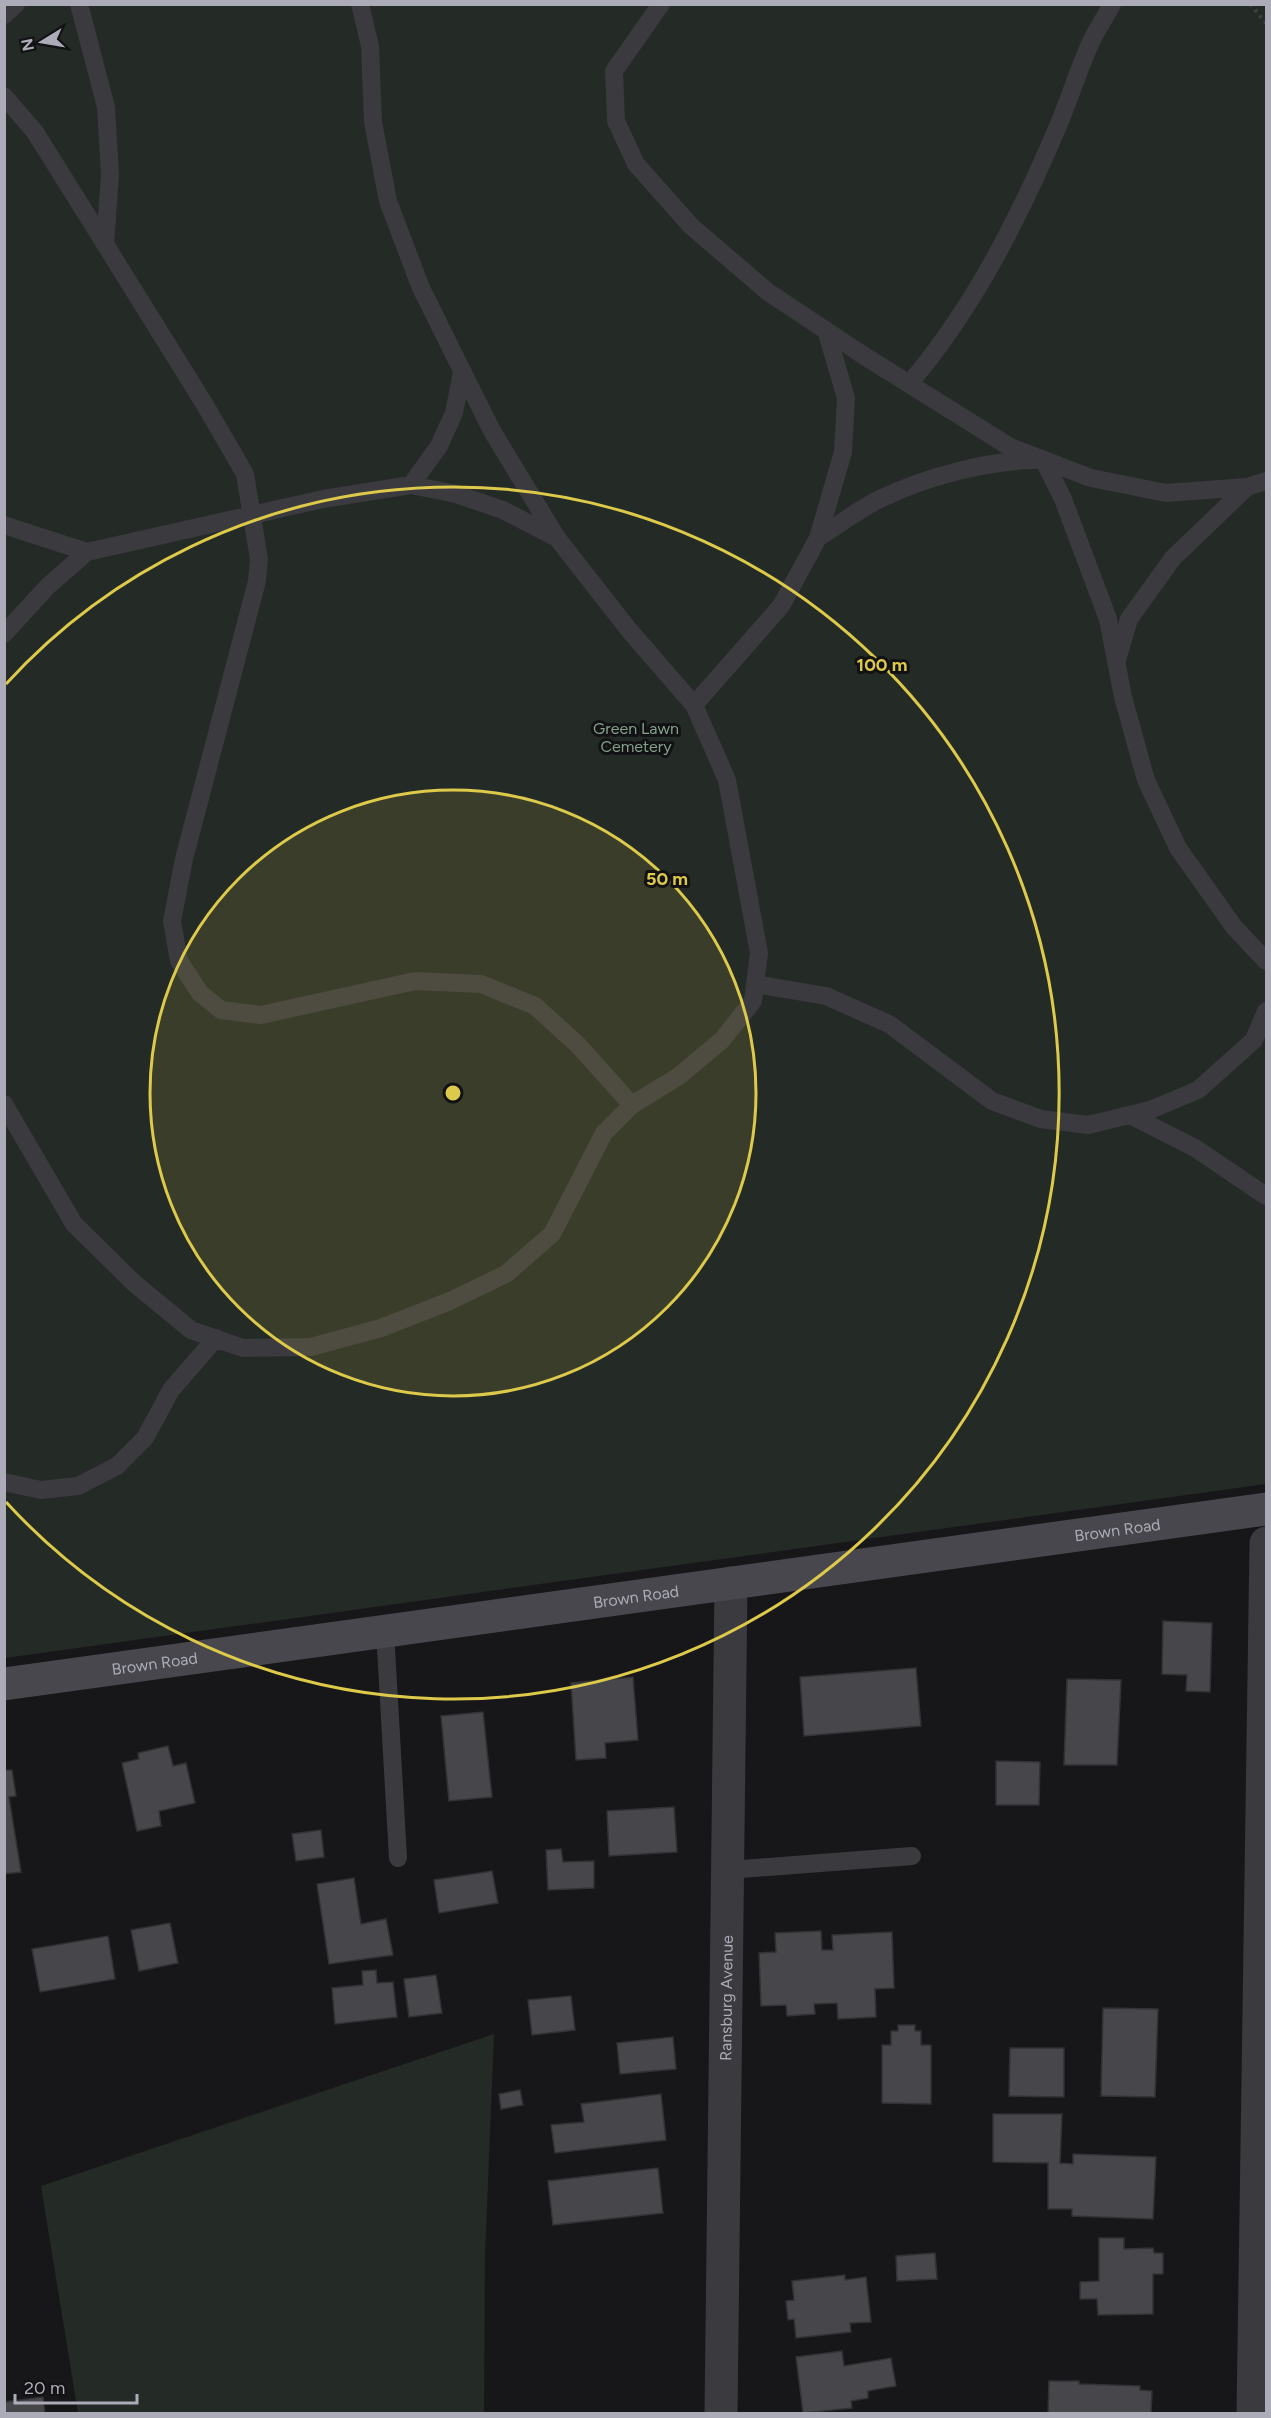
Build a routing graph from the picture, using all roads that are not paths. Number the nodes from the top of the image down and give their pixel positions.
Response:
1 (16, 4) edge
2 (79, 4) edge
3 (360, 4) edge
4 (660, 4) edge
5 (1112, 4) edge
6 (4, 15) edge
7 (4, 96) edge
8 (105, 244) junction
9 (826, 330) junction
10 (462, 372) junction
11 (909, 384) junction
12 (1043, 459) junction
13 (1266, 481) edge
14 (411, 485) junction
15 (1247, 487) junction
16 (4, 525) edge
17 (557, 537) junction
18 (818, 538) junction
19 (87, 552) junction
20 (4, 634) edge
21 (1116, 662) junction
22 (694, 705) junction
23 (1266, 961) edge
24 (755, 984) junction
25 (1266, 1011) edge
26 (4, 1104) edge
27 (632, 1105) junction
28 (1130, 1115) junction
29 (10, 1119) edge
30 (1266, 1196) edge
31 (216, 1338) junction
32 (4, 1482) edge
33 (1266, 1509) edge
34 (1266, 1544) edge
35 (731, 1583) junction
36 (385, 1631) junction
37 (4, 1684) edge
38 (912, 1856) dead end
39 (398, 1858) dead end
40 (728, 1870) junction
41 (721, 2414) edge
42 (1253, 2414) edge

1 - 6 lane
2 - 8 lane
3 - 10 lane
4 - 9 lane
5 - 11 lane
7 - 8 lane
8 - 27 lane
9 - 11 lane
9 - 18 lane
10 - 14 lane
10 - 17 lane
11 - 12 lane
12 - 15 lane
12 - 18 lane
12 - 21 lane
13 - 15 lane
14 - 17 lane
14 - 19 lane
15 - 21 lane
16 - 19 lane
17 - 22 lane
18 - 22 lane
19 - 20 lane
21 - 23 lane
22 - 24 lane
24 - 27 lane
24 - 28 lane
25 - 28 lane
26 - 29 lane
27 - 31 lane
28 - 30 lane
29 - 31 lane
31 - 32 lane
33 - 35 main road, Brown Road
34 - 42 street
35 - 36 main road, Brown Road
35 - 40 street, Ransburg Avenue
36 - 37 main road, Brown Road
36 - 39 lane
38 - 40 lane
40 - 41 street, Ransburg Avenue

